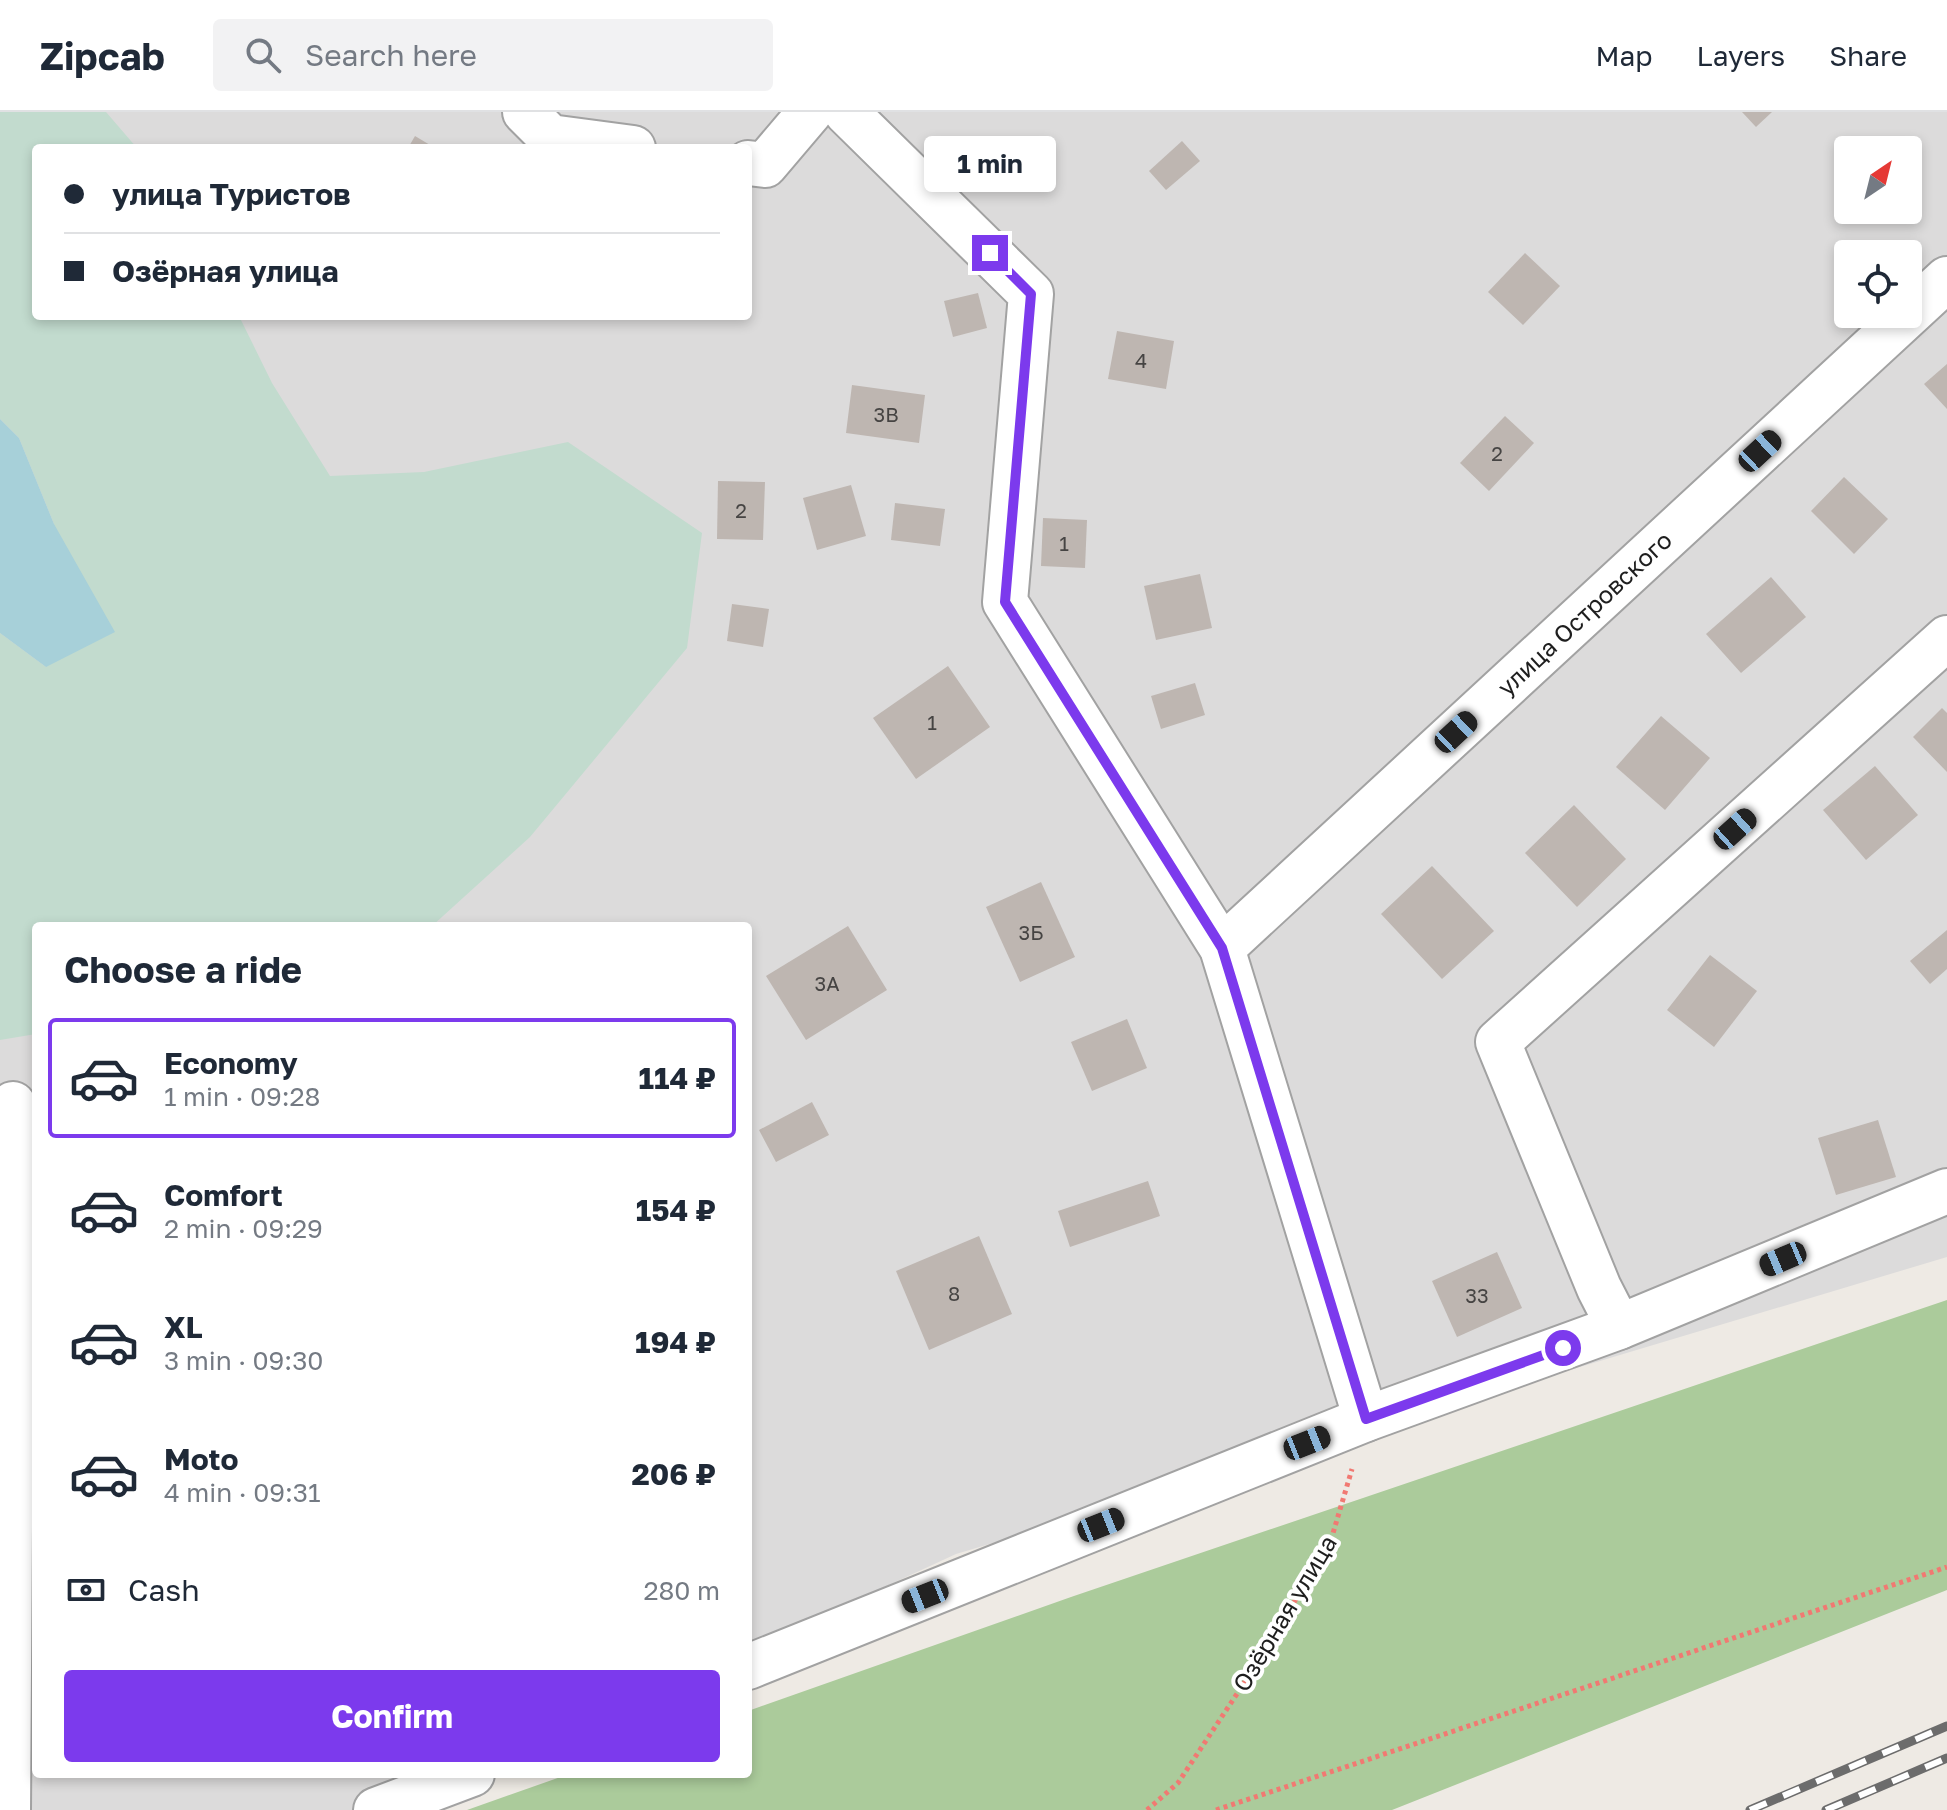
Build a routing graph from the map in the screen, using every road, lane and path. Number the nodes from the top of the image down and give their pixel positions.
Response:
1 (525, 112) edge
2 (810, 112) edge
3 (846, 112) edge
4 (603, 144) edge
5 (752, 163) edge
6 (1947, 279) edge
7 (1947, 638) edge
8 (1222, 948) junction
9 (13, 1104) dead end
10 (1947, 1191) edge
11 (1619, 1327) junction
12 (1366, 1419) junction
13 (1947, 1567) edge
14 (752, 1665) edge
15 (461, 1778) edge
16 (8, 1810) edge
17 (376, 1810) edge
18 (1147, 1810) edge
19 (1216, 1810) edge

1 - 4 street
2 - 5 street
3 - 8 street
6 - 8 street, улица Островского
7 - 11 street
8 - 12 street
9 - 16 street
10 - 11 street
11 - 12 street
12 - 14 street
12 - 18 path, Озёрная улица
13 - 19 path
15 - 17 street

